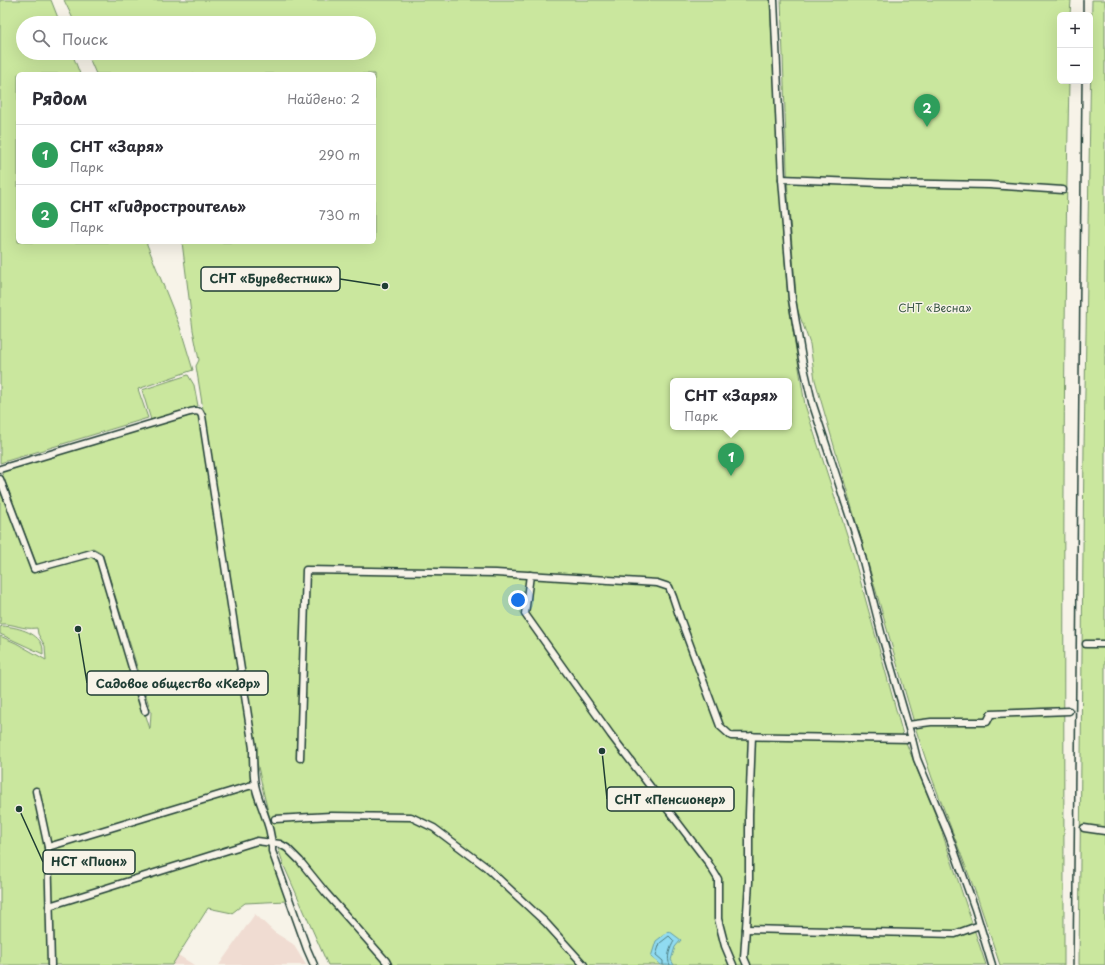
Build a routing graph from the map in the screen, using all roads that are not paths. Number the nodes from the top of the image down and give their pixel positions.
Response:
1 (774, 0) edge
2 (782, 179) junction
3 (1063, 190) dead end
4 (0, 469) edge
5 (0, 479) edge
6 (530, 575) junction
7 (1086, 644) dead end
8 (1105, 644) edge
9 (145, 711) dead end
10 (1069, 711) dead end
11 (908, 725) junction
12 (752, 736) junction
13 (912, 739) junction
14 (300, 758) dead end
15 (255, 785) junction
16 (36, 791) dead end
17 (275, 819) dead end
18 (1084, 828) dead end
19 (1105, 831) edge
20 (272, 843) junction
21 (48, 847) junction
22 (49, 906) junction
23 (980, 925) junction
24 (746, 929) junction
25 (51, 965) edge
26 (314, 965) edge
27 (388, 965) edge
28 (584, 965) edge
29 (733, 965) edge
30 (747, 965) edge
31 (992, 965) edge

1 - 2 street
2 - 3 street
2 - 11 street
4 - 15 street
5 - 9 street
6 - 12 street
6 - 14 street
6 - 29 street
7 - 8 street
10 - 11 street
11 - 13 street
12 - 13 street
12 - 24 street
13 - 23 street
15 - 20 street
15 - 21 street
16 - 21 street
17 - 28 street
18 - 19 street
20 - 22 street
20 - 26 street
20 - 27 street
21 - 22 street
22 - 25 street
23 - 24 street
23 - 31 street
24 - 30 street

